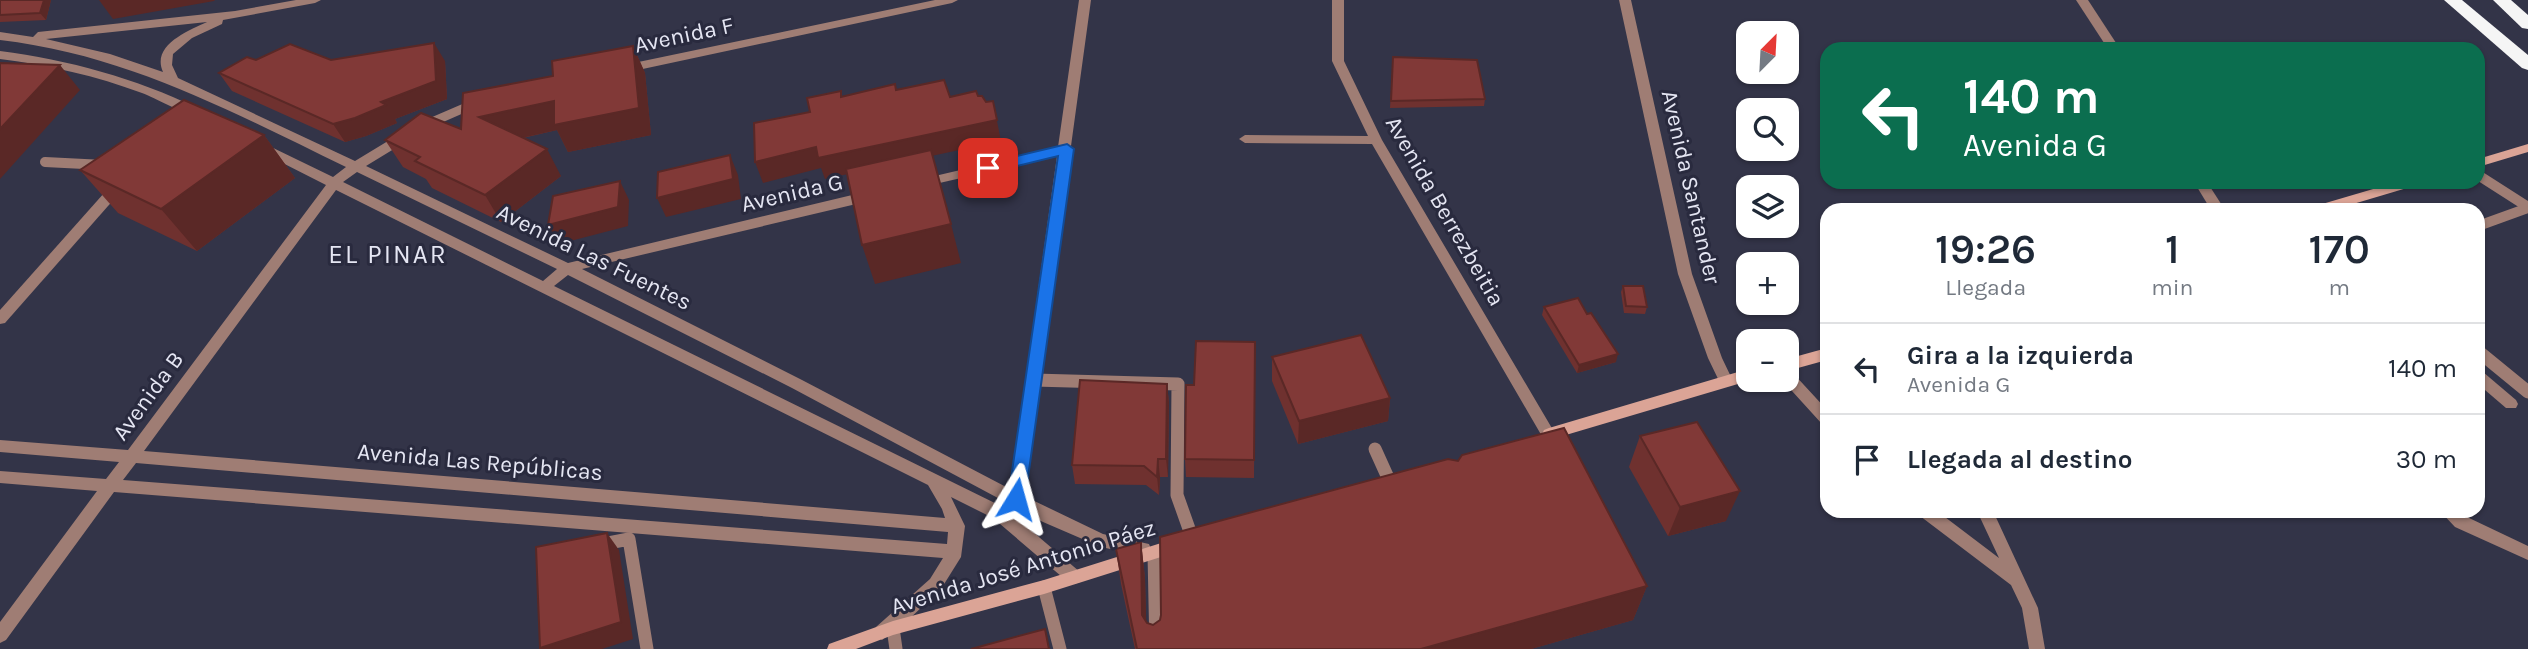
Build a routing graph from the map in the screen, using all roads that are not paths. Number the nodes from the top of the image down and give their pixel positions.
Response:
1 (315, 0) edge
2 (952, 0) edge
3 (1085, 0) edge
4 (1338, 0) edge
5 (1625, 0) edge
6 (2082, 0) edge
7 (2452, 0) edge
8 (2501, 0) edge
9 (235, 15) junction
10 (2528, 24) edge
11 (0, 36) edge
12 (20, 38) junction
13 (2109, 42) edge
14 (0, 55) edge
15 (2528, 64) edge
16 (617, 71) edge
17 (173, 80) junction
18 (206, 94) junction
19 (488, 100) edge
20 (183, 113) junction
21 (210, 120) edge
22 (1245, 139) dead end
23 (1376, 140) junction
24 (255, 144) edge
25 (2528, 148) edge
26 (1067, 149) junction
27 (2485, 161) edge
28 (45, 162) dead end
29 (356, 165) junction
30 (115, 166) edge
31 (125, 178) edge
32 (2485, 180) edge
33 (333, 184) junction
34 (905, 187) edge
35 (2388, 189) edge
36 (878, 194) edge
37 (2341, 203) edge
38 (2528, 207) edge
39 (2485, 223) edge
40 (567, 268) junction
41 (543, 288) junction
42 (0, 319) edge
43 (1820, 356) edge
44 (2485, 357) edge
45 (1799, 362) edge
46 (1736, 378) edge
47 (1034, 380) junction
48 (1726, 381) junction
49 (2485, 382) edge
50 (1799, 389) edge
51 (2528, 392) edge
52 (2511, 404) dead end
53 (1820, 411) edge
54 (1545, 440) joint
55 (0, 446) edge
56 (1375, 449) dead end
57 (132, 456) junction
58 (0, 477) edge
59 (931, 478) junction
60 (1389, 480) edge
61 (110, 486) junction
62 (1016, 499) junction
63 (1934, 518) edge
64 (1988, 518) edge
65 (2456, 518) edge
66 (957, 526) junction
67 (1199, 538) joint
68 (577, 549) edge
69 (955, 552) junction
70 (1154, 553) junction
71 (2528, 553) edge
72 (1074, 577) junction
73 (2017, 581) junction
74 (1044, 587) junction
75 (893, 628) junction
76 (0, 635) edge
77 (877, 636) junction
78 (647, 649) edge
79 (835, 649) edge
80 (896, 649) edge
81 (1060, 649) edge
82 (1156, 649) edge
83 (2037, 649) edge

1 - 9 street
2 - 16 street, Avenida F
3 - 26 street
4 - 23 street, Avenida Berrezbeitia
5 - 48 street, Avenida Santander
6 - 13 street
7 - 15 highway
8 - 10 highway
9 - 12 street
9 - 17 street
11 - 12 street, Avenida Las Fuentes
12 - 17 street, Avenida Las Fuentes
14 - 20 street
17 - 18 street, Avenida Las Fuentes
18 - 20 street
18 - 29 street, Avenida Las Fuentes
19 - 29 street
20 - 21 street
22 - 23 street
23 - 54 street, Avenida Berrezbeitia
24 - 33 street
25 - 27 main road
26 - 34 street
26 - 47 street
28 - 30 lane
29 - 33 street, Avenida B
29 - 40 street, Avenida Las Fuentes
31 - 42 street
32 - 38 lane
33 - 41 street
33 - 57 street, Avenida B
35 - 37 main road
36 - 40 street, Avenida G
38 - 39 lane
40 - 41 street
40 - 62 street, Avenida Las Fuentes
41 - 59 street
43 - 45 main road
44 - 51 lane
46 - 48 main road
47 - 62 street
47 - 67 lane
48 - 54 main road
49 - 52 street
50 - 53 street
55 - 57 street, Avenida Las Repúblicas
56 - 60 lane
57 - 61 street, Avenida B
57 - 66 street, Avenida Las Repúblicas
58 - 61 street
59 - 66 street
59 - 72 street
61 - 69 street
61 - 76 street, Avenida B
62 - 70 street, Avenida Las Fuentes
63 - 73 street
64 - 73 street
65 - 71 street
66 - 69 street
67 - 70 main road, Avenida José Antonio Páez
68 - 78 lane
69 - 77 street
70 - 72 main road, Avenida José Antonio Páez
70 - 82 lane
72 - 74 main road, Avenida José Antonio Páez
73 - 83 street
74 - 75 main road, Avenida José Antonio Páez
74 - 81 lane
75 - 77 main road, Avenida José Antonio Páez
75 - 80 lane
77 - 79 main road, Avenida José Antonio Páez

